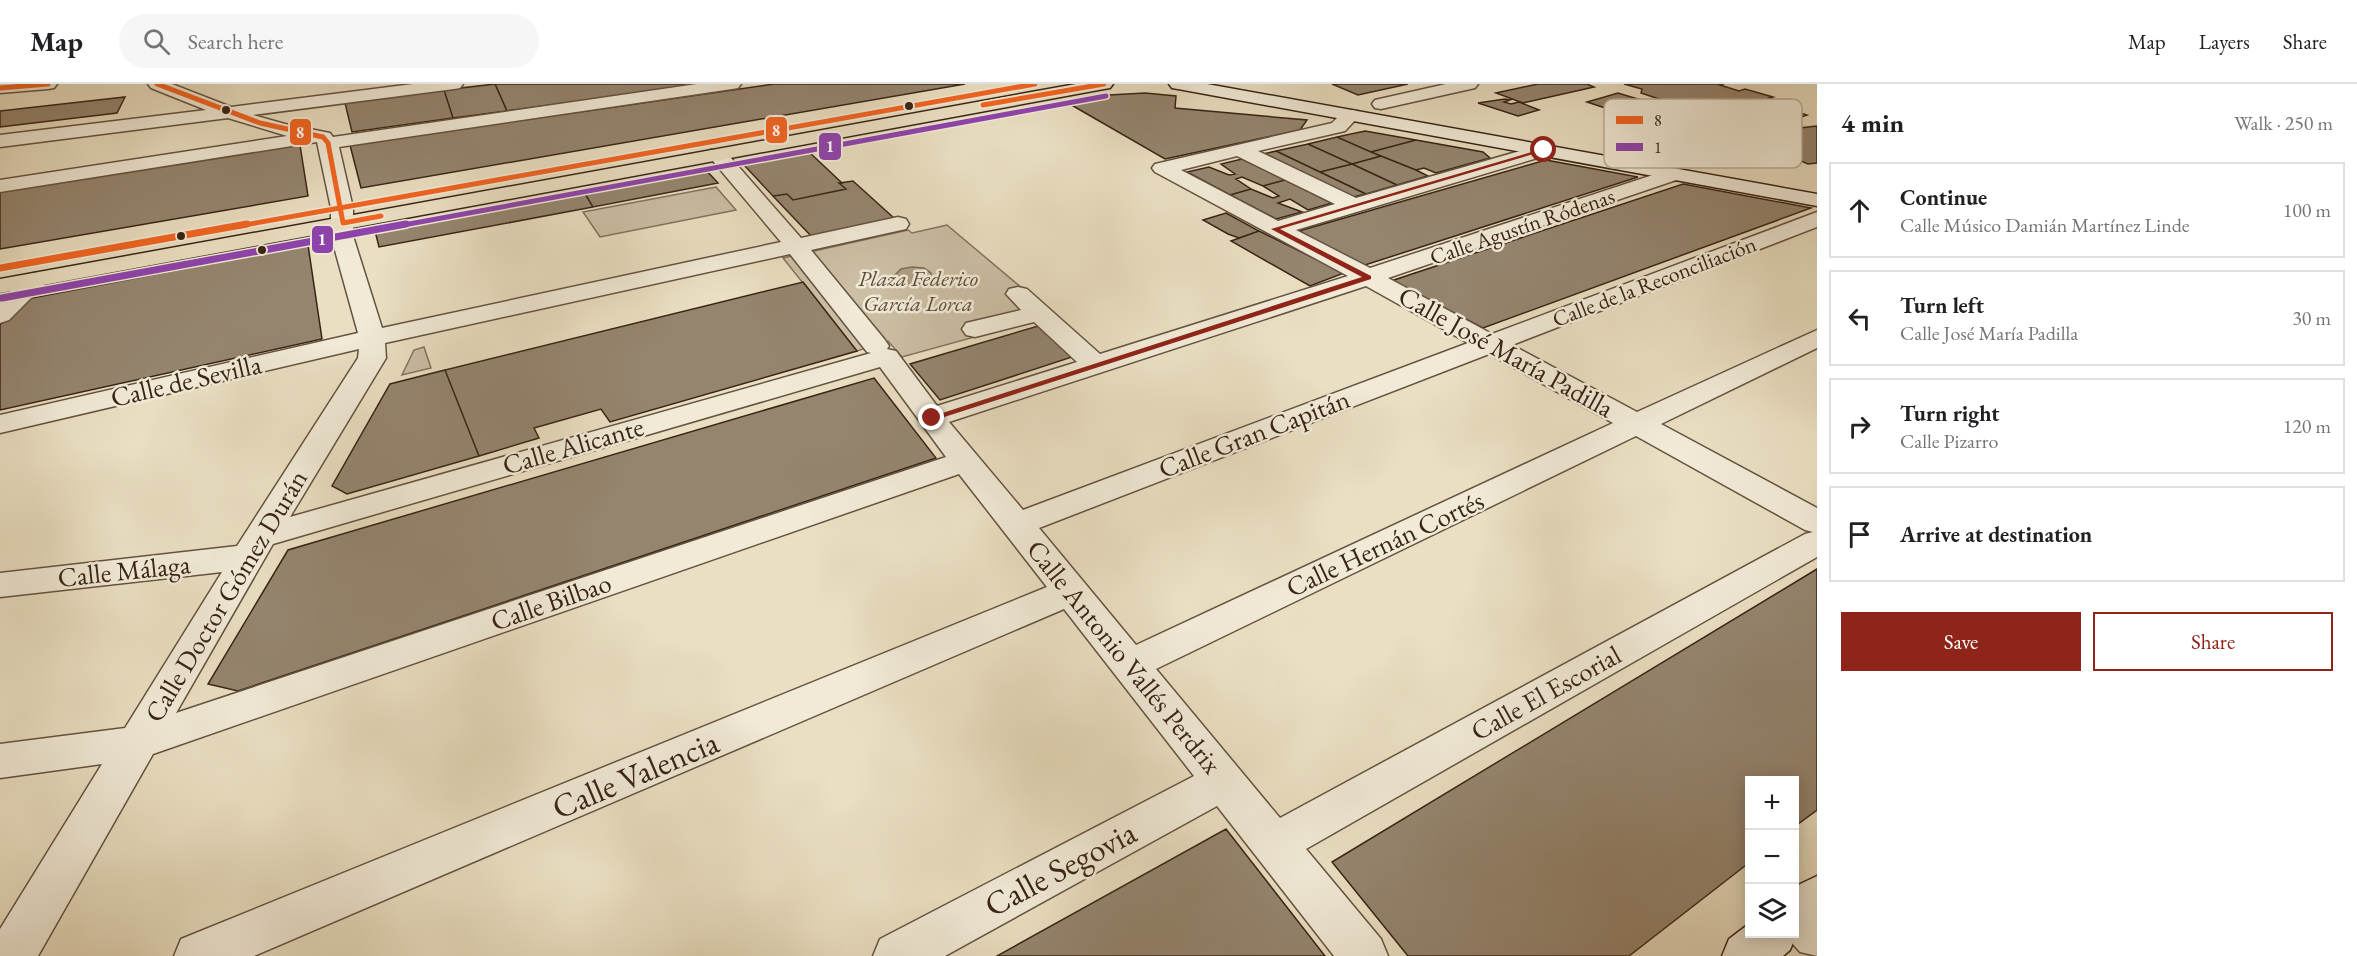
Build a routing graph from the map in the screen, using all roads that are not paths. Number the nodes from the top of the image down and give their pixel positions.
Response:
1 (48, 84) edge
2 (156, 84) edge
3 (447, 84) edge
4 (732, 84) edge
5 (1035, 84) edge
6 (1104, 84) edge
7 (1178, 84) edge
8 (1262, 84) edge
9 (1469, 84) edge
10 (0, 88) edge
11 (321, 92) edge
12 (1381, 104) junction
13 (232, 113) junction
14 (1351, 115) junction
15 (1511, 126) dead end
16 (326, 140) junction
17 (0, 141) edge
18 (1240, 150) junction
19 (1544, 150) junction
20 (717, 154) junction
21 (1604, 161) edge
22 (1642, 168) edge
23 (1675, 174) junction
24 (0, 186) edge
25 (1817, 200) edge
26 (1353, 205) junction
27 (342, 215) junction
28 (1817, 219) edge
29 (898, 224) dead end
30 (1274, 229) junction
31 (796, 246) junction
32 (0, 268) edge
33 (1368, 277) junction
34 (34, 279) junction
35 (0, 286) edge
36 (1018, 294) dead end
37 (1039, 313) junction
38 (0, 315) edge
39 (975, 329) dead end
40 (372, 338) junction
41 (1817, 338) edge
42 (1491, 344) junction
43 (881, 352) junction
44 (1096, 365) junction
45 (932, 418) junction
46 (0, 424) edge
47 (1638, 424) junction
48 (966, 461) junction
49 (1817, 522) edge
50 (1018, 524) junction
51 (1817, 542) edge
52 (254, 546) junction
53 (0, 585) edge
54 (1072, 591) junction
55 (1131, 664) junction
56 (136, 743) junction
57 (0, 761) edge
58 (1224, 781) junction
59 (1275, 844) junction
60 (1800, 920) edge
61 (11, 956) edge
62 (198, 956) edge
63 (897, 956) edge
64 (1364, 956) edge
65 (1746, 956) edge

1 - 10 street
2 - 13 street
3 - 11 street
4 - 16 street
5 - 27 main road
6 - 20 main road
7 - 14 street
8 - 12 street
9 - 12 street
11 - 13 street
11 - 16 street, Calle Doctor Gómez Durán
12 - 15 street
13 - 16 street
13 - 17 street
14 - 18 street
14 - 19 street
16 - 24 street
16 - 27 street, Calle Doctor Gómez Durán
18 - 26 street
18 - 30 street, Calle José María Padilla
19 - 21 street
19 - 26 street
20 - 27 main road
20 - 31 street, Calle Antonio Vallés Perdrix
22 - 23 street
23 - 25 street
23 - 33 street, Calle Agustín Ródenas
26 - 30 street
27 - 32 main road
27 - 34 main road
27 - 40 street, Calle Doctor Gómez Durán
28 - 42 street, Calle de la Reconciliación
29 - 31 street, Calle de Sevilla
30 - 33 street, Calle José María Padilla
31 - 40 street, Calle de Sevilla
31 - 43 street, Calle Antonio Vallés Perdrix
33 - 42 street, Calle José María Padilla
33 - 44 street, Calle Agustín Ródenas
34 - 35 main road
34 - 38 street
36 - 37 street
37 - 39 street
37 - 44 street
40 - 46 street, Calle de Sevilla
40 - 52 street, Calle Doctor Gómez Durán
41 - 47 street, Calle Hernán Cortés
42 - 47 street, Calle José María Padilla
42 - 50 street, Calle Gran Capitán
43 - 45 street, Calle Antonio Vallés Perdrix
43 - 52 street, Calle Alicante
44 - 45 street, Calle Agustín Ródenas
45 - 48 street, Calle Antonio Vallés Perdrix
47 - 49 street, Calle José María Padilla
47 - 55 street, Calle Hernán Cortés
48 - 50 street, Calle Antonio Vallés Perdrix
48 - 56 street, Calle Bilbao
50 - 54 street, Calle Antonio Vallés Perdrix
51 - 59 street, Calle El Escorial
52 - 53 street, Calle Málaga
52 - 56 street, Calle Doctor Gómez Durán
54 - 55 street, Calle Antonio Vallés Perdrix
54 - 62 street, Calle Valencia
55 - 58 street, Calle Antonio Vallés Perdrix
56 - 57 street, Calle Bilbao
56 - 61 street, Calle Doctor Gómez Durán
58 - 59 street, Calle Antonio Vallés Perdrix
58 - 63 street, Calle Segovia
59 - 64 street, Calle Antonio Vallés Perdrix
60 - 65 street

